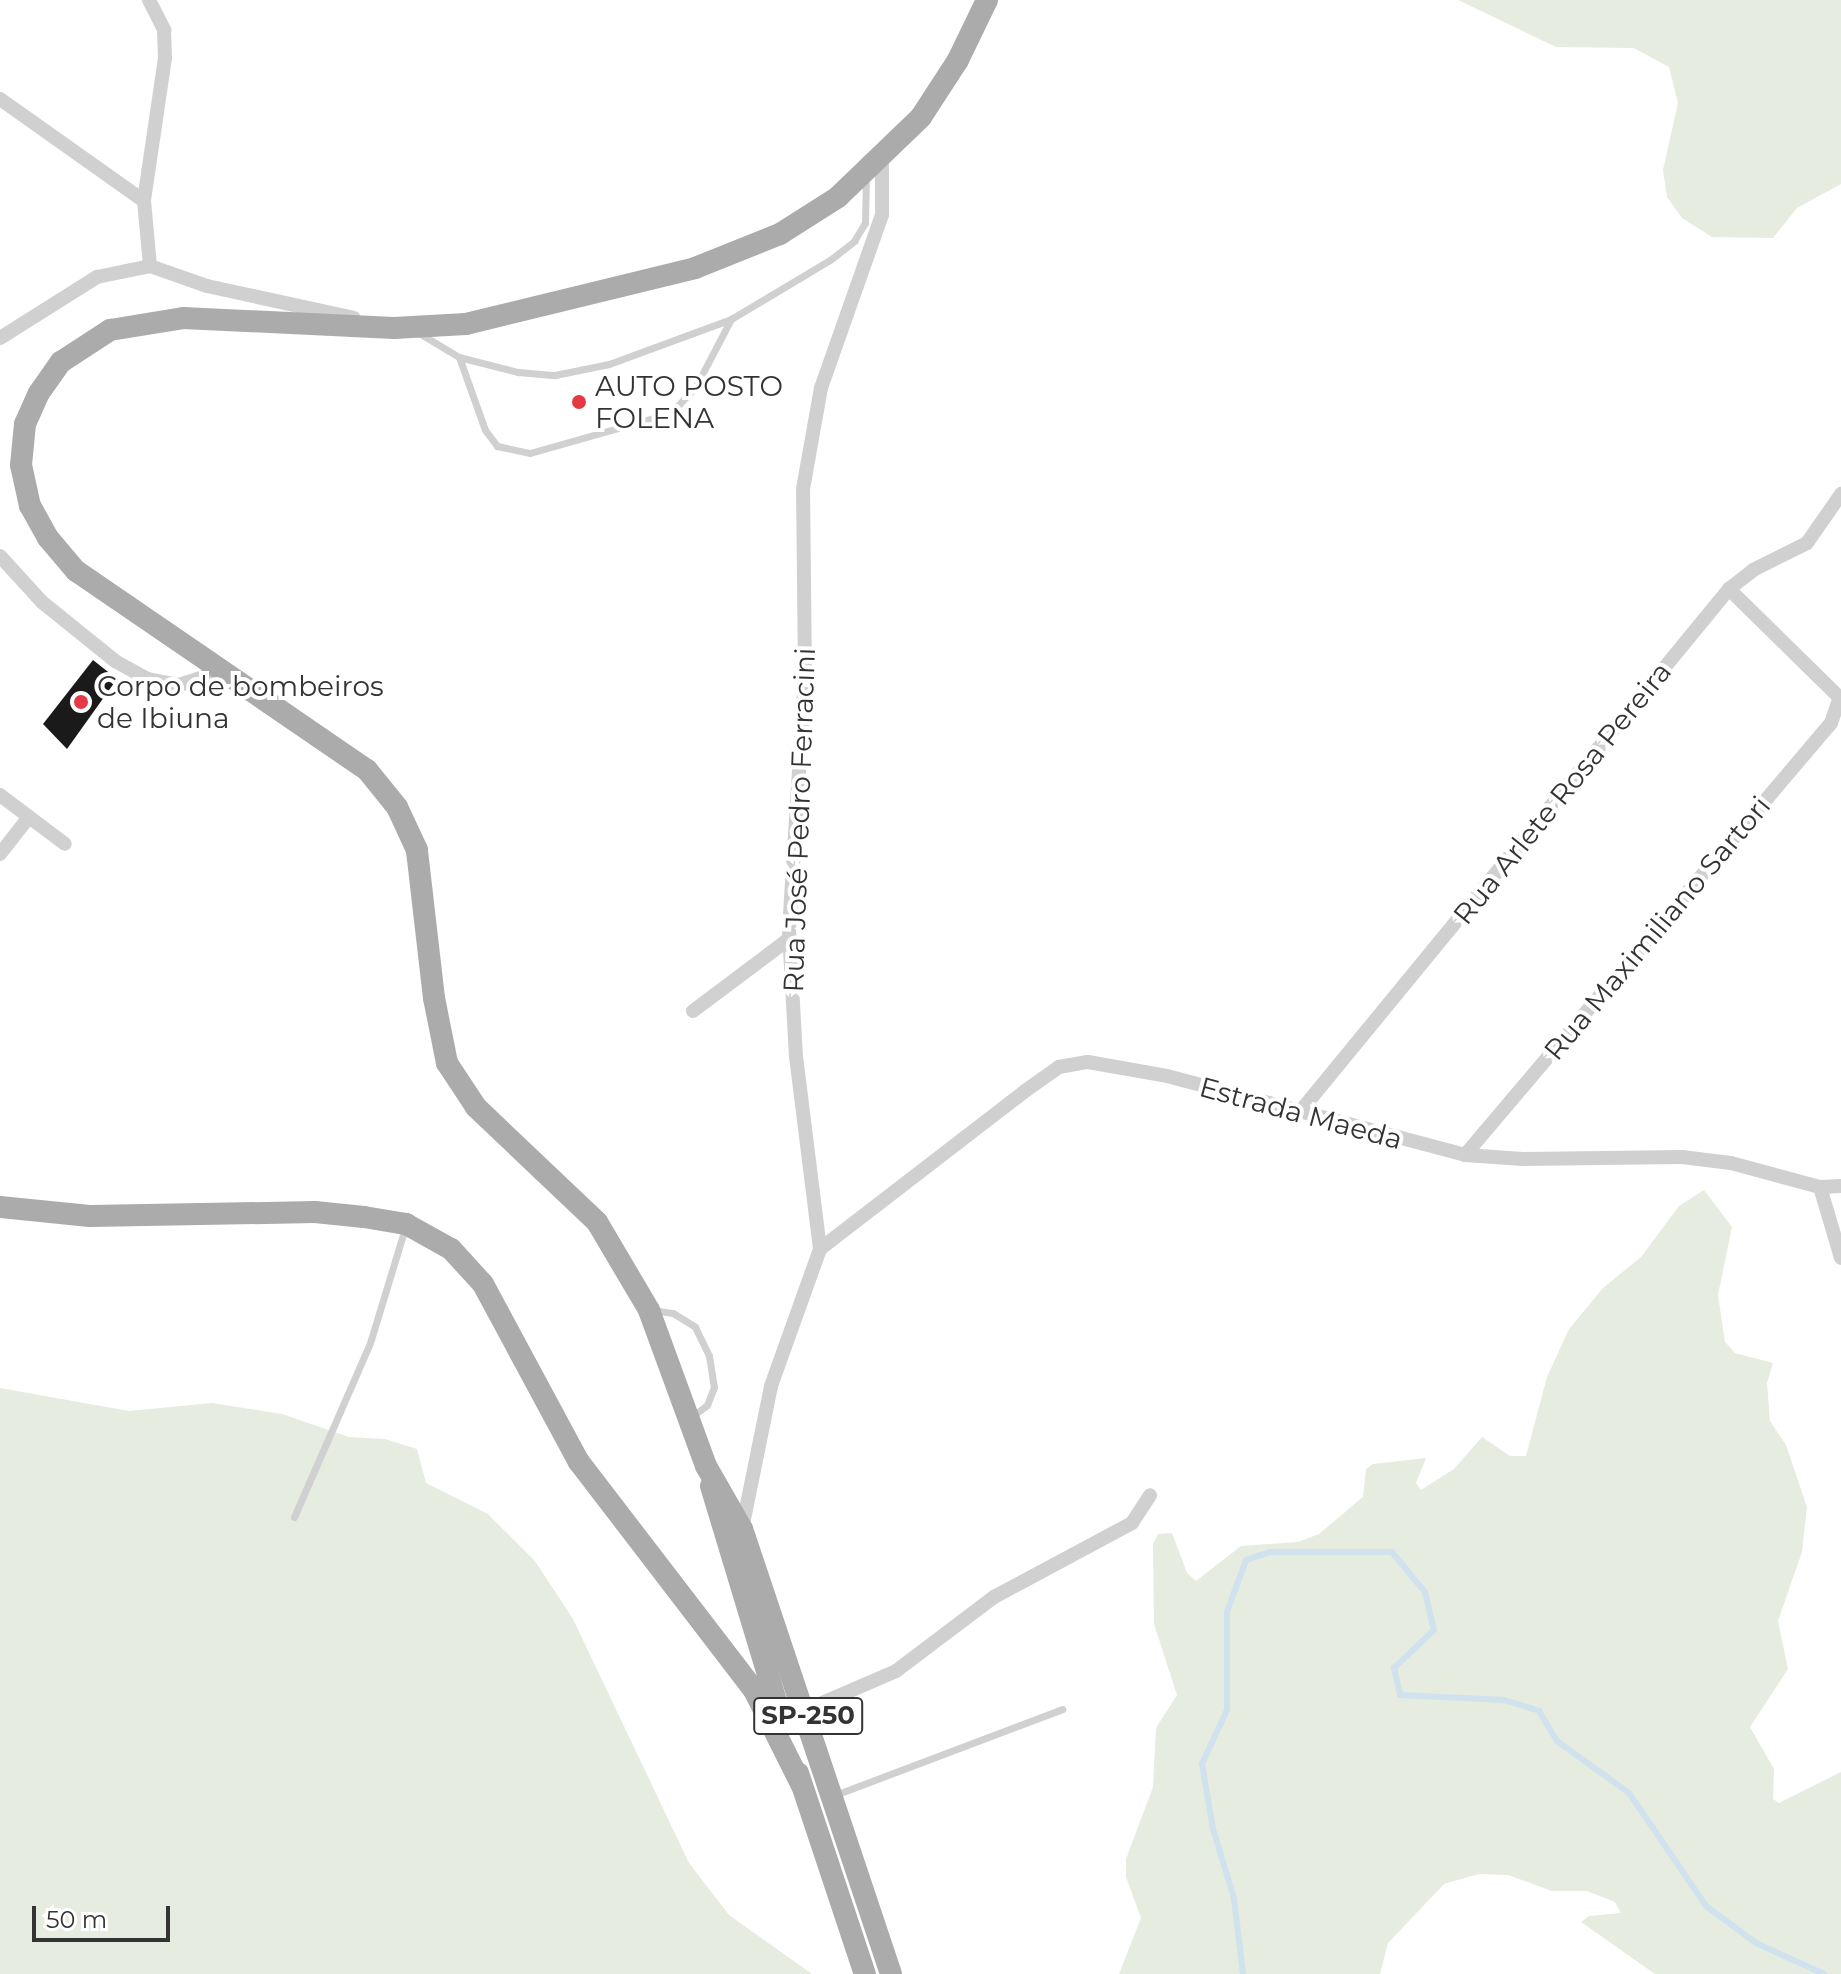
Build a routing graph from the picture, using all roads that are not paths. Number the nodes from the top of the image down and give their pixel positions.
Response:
1 (149, 0) edge
2 (979, 0) edge
3 (987, 0) edge
4 (958, 60) junction
5 (0, 99) edge
6 (874, 165) junction
7 (144, 201) junction
8 (150, 266) junction
9 (731, 319) junction
10 (402, 328) junction
11 (0, 338) edge
12 (459, 357) junction
13 (1841, 494) edge
14 (0, 556) edge
15 (1729, 589) junction
16 (219, 672) junction
17 (1840, 698) edge
18 (0, 795) edge
19 (29, 817) junction
20 (65, 844) dead end
21 (0, 854) edge
22 (789, 939) junction
23 (693, 1011) dead end
24 (1299, 1113) junction
25 (1465, 1155) junction
26 (1841, 1186) edge
27 (1820, 1187) junction
28 (0, 1207) edge
29 (406, 1224) junction
30 (820, 1249) junction
31 (1841, 1258) edge
32 (649, 1310) junction
33 (689, 1420) junction
34 (706, 1466) junction
35 (1150, 1495) dead end
36 (294, 1517) dead end
37 (742, 1529) junction
38 (693, 1610) junction
39 (766, 1669) junction
40 (1062, 1709) dead end
41 (806, 1710) junction
42 (802, 1786) junction
43 (835, 1795) junction
44 (852, 1855) junction
45 (865, 1974) edge
46 (891, 1974) edge

1 - 7 street
2 - 4 main road, SP-250
3 - 4 main road
4 - 6 main road, SP-250
5 - 7 street
6 - 9 lane
6 - 10 main road, SP-250
6 - 22 street, Rua José Pedro Ferracini
7 - 8 street
8 - 10 street
8 - 11 street
9 - 12 lane
9 - 12 lane
10 - 12 lane
10 - 16 main road, SP-250
13 - 15 street, Rua Arlete Rosa Pereira
14 - 16 street
15 - 17 street
15 - 24 street, Rua Arlete Rosa Pereira
16 - 32 main road, SP-250
17 - 25 street, Rua Maximiliano Sartori
18 - 19 street
19 - 20 street
19 - 21 street
22 - 23 street
22 - 30 street, Rua José Pedro Ferracini
24 - 25 street, Estrada Maeda
24 - 30 street, Estrada Maeda
25 - 27 street, Estrada Maeda
26 - 27 street, Estrada Maeda
27 - 31 street
28 - 29 main road
29 - 36 lane
29 - 38 main road
30 - 37 street, Rua José Pedro Ferracini
32 - 33 main road, SP-250
32 - 33 lane
33 - 34 main road, SP-250
34 - 37 main road, SP-250
34 - 39 main road, SP-250
35 - 41 street
37 - 41 main road, SP-250
38 - 39 main road
38 - 42 main road
39 - 42 main road, SP-250
39 - 44 main road
40 - 43 lane
41 - 43 main road, SP-250
42 - 45 main road, SP-250
43 - 44 main road, SP-250
44 - 46 main road, SP-250

